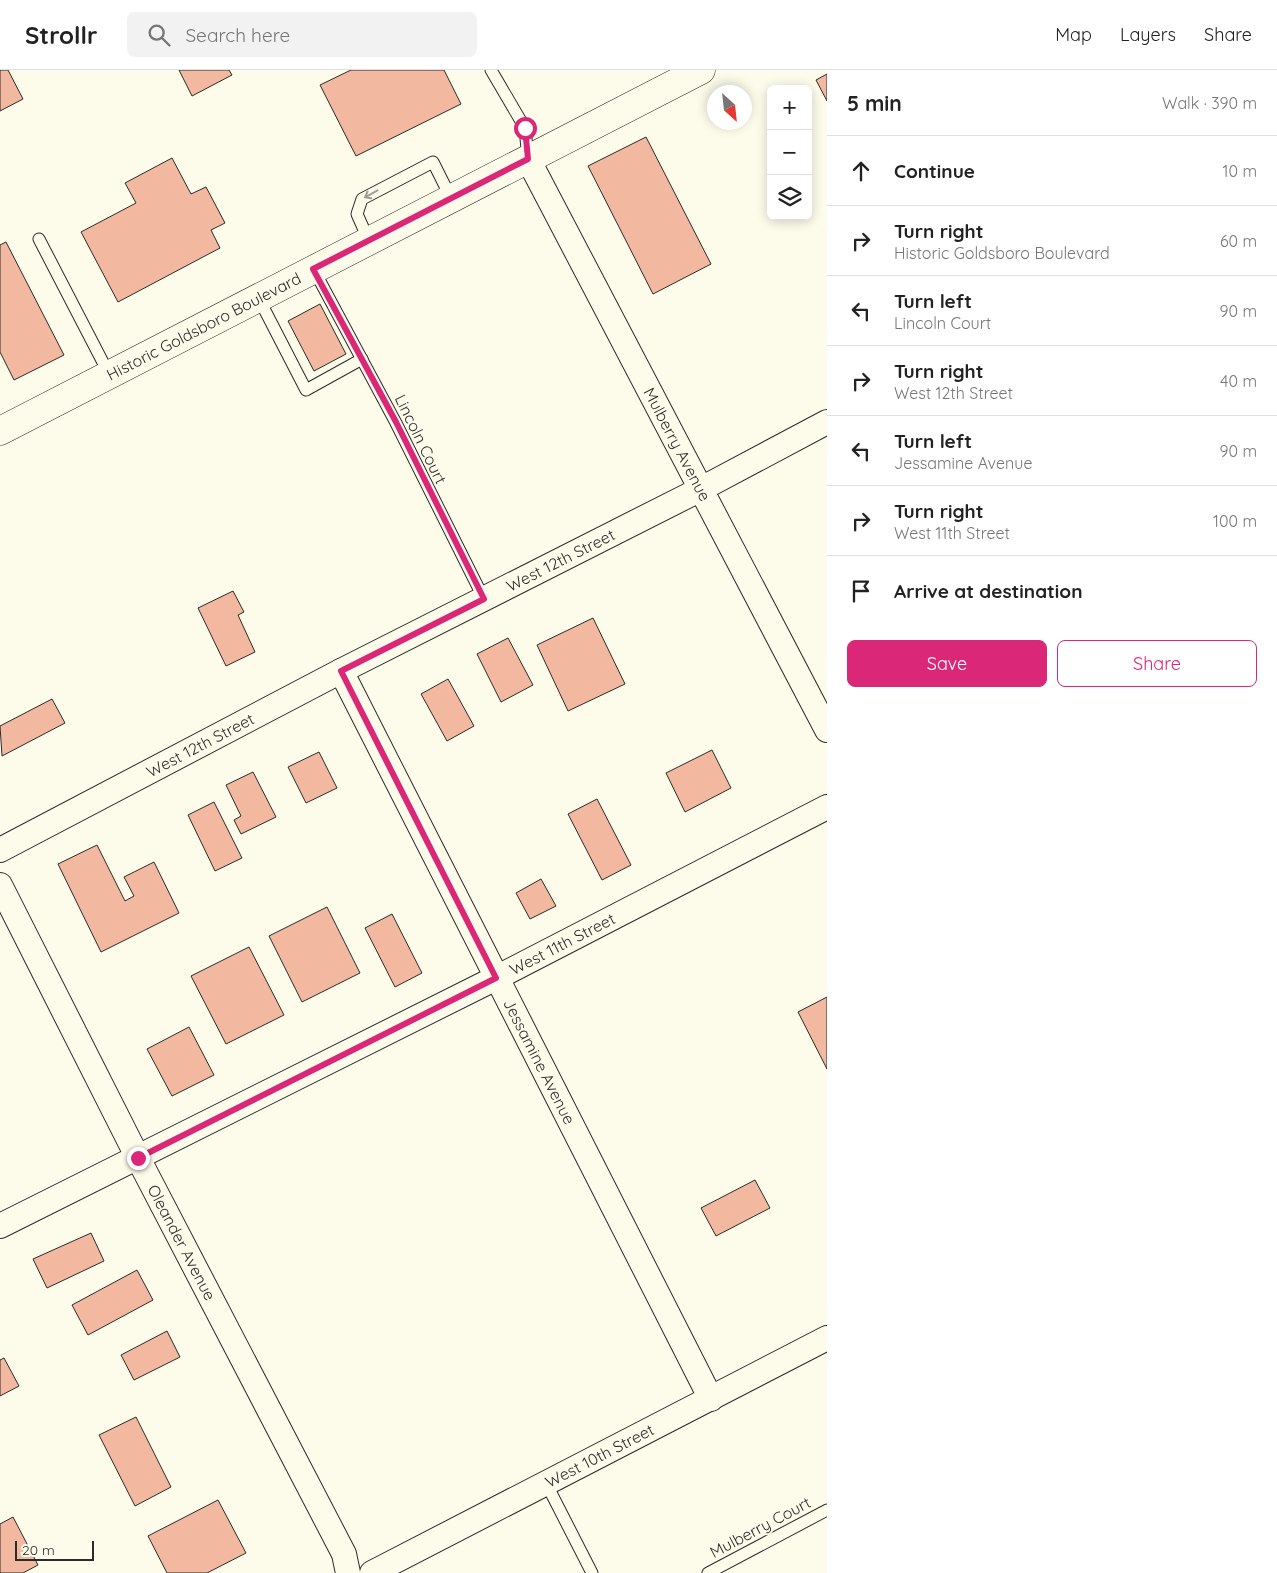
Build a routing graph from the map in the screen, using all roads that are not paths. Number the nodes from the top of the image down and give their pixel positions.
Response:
1 (491, 70) edge
2 (701, 70) edge
3 (528, 159) junction
4 (451, 198) junction
5 (39, 239) dead end
6 (369, 240) junction
7 (313, 269) junction
8 (258, 297) junction
9 (362, 359) junction
10 (109, 374) junction
11 (827, 422) edge
12 (0, 431) edge
13 (701, 489) junction
14 (484, 599) junction
15 (341, 671) junction
16 (827, 730) edge
17 (827, 807) edge
18 (0, 850) edge
19 (0, 885) edge
20 (496, 978) junction
21 (138, 1158) junction
22 (0, 1226) edge
23 (827, 1338) edge
24 (710, 1398) junction
25 (546, 1483) junction
26 (827, 1510) edge
27 (348, 1573) edge
28 (372, 1573) edge
29 (592, 1573) edge
30 (708, 1573) edge

1 - 3 lane
2 - 3 street, Historic Goldsboro Boulevard
3 - 4 street, Historic Goldsboro Boulevard
3 - 13 street, Mulberry Avenue
4 - 6 street, Historic Goldsboro Boulevard
4 -> 6 lane
5 - 10 lane
6 - 7 street, Historic Goldsboro Boulevard
7 - 8 street, Historic Goldsboro Boulevard
7 - 9 lane, Lincoln Court
8 - 9 lane
8 - 10 street, Historic Goldsboro Boulevard
9 - 14 lane, Lincoln Court
10 - 12 street, Historic Goldsboro Boulevard
11 - 13 street, West 12th Street
13 - 14 street, West 12th Street
13 - 16 street, Mulberry Avenue
14 - 15 street, West 12th Street
15 - 18 street, West 12th Street
15 - 20 street, Jessamine Avenue
17 - 20 street, West 11th Street
19 - 21 street, Oleander Avenue
20 - 21 street, West 11th Street
20 - 24 street, Jessamine Avenue
21 - 22 street, West 11th Street
21 - 27 street, Oleander Avenue
23 - 24 street, West 10th Street
24 - 25 street, West 10th Street
25 - 28 street, West 10th Street
25 - 29 lane
26 - 30 lane, Mulberry Court

